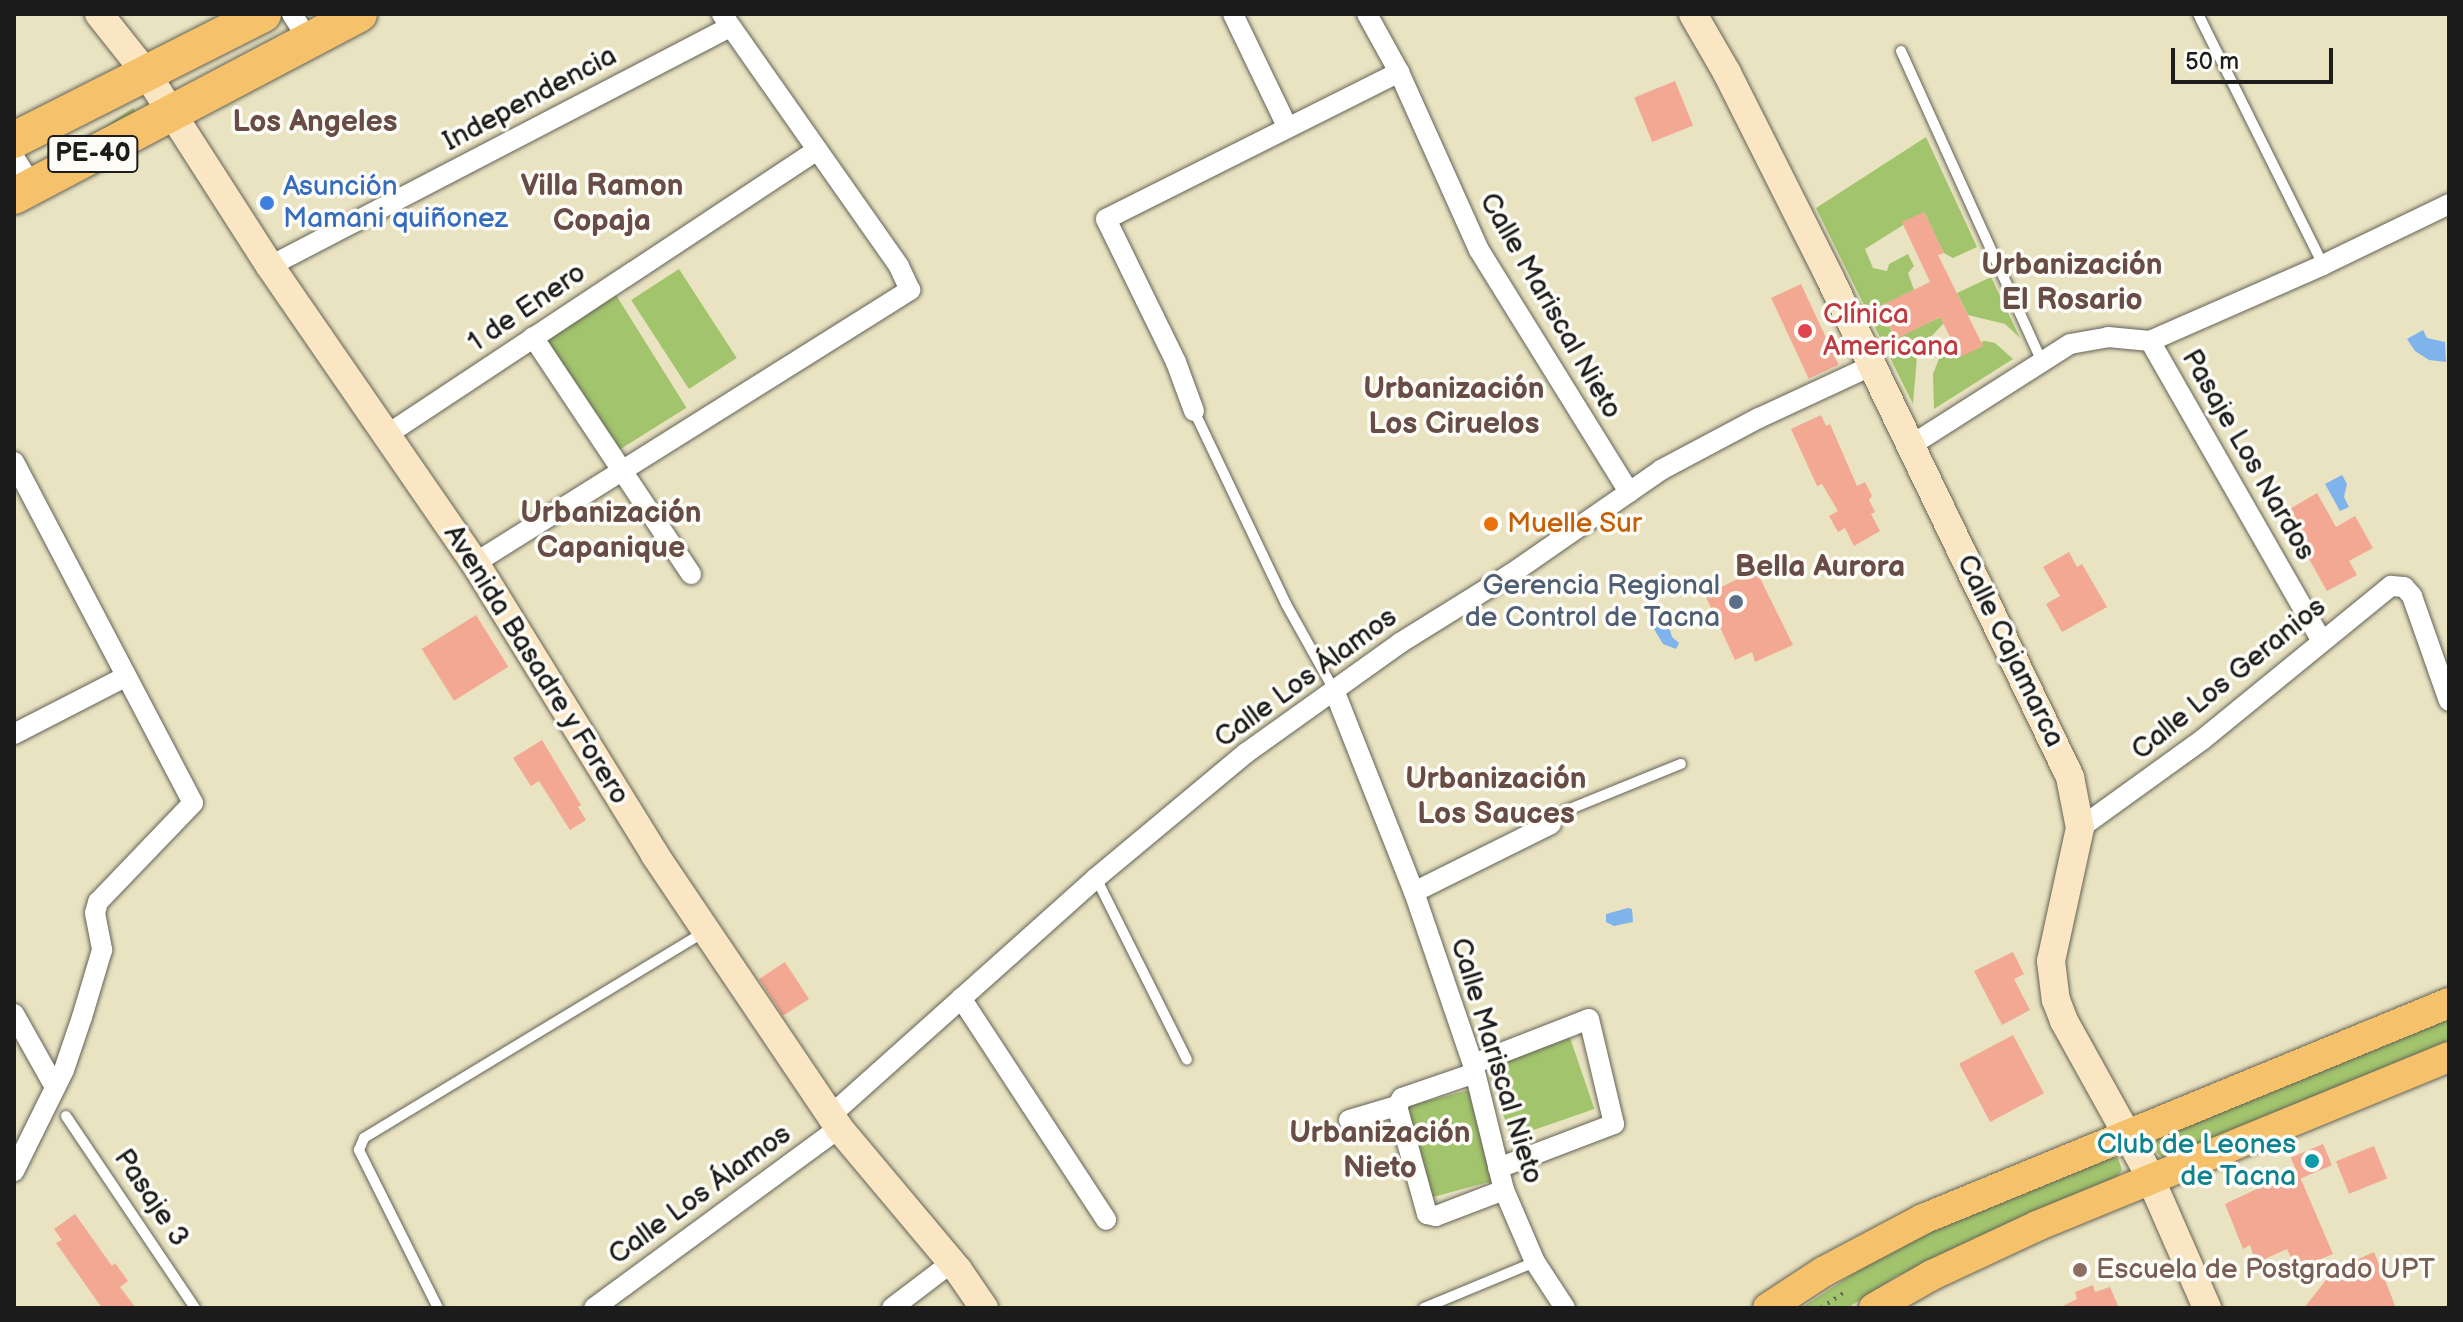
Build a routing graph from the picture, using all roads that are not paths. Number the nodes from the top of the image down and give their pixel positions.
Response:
1 (99, 14) edge
2 (263, 14) edge
3 (359, 14) edge
4 (1233, 14) edge
5 (1367, 14) edge
6 (1693, 14) edge
7 (2198, 14) edge
8 (726, 20) edge
9 (300, 27) edge
10 (1901, 51) dead end
11 (1399, 72) junction
12 (146, 73) junction
13 (172, 112) junction
14 (1287, 126) junction
15 (14, 140) edge
16 (817, 150) junction
17 (20, 179) edge
18 (2449, 204) edge
19 (2323, 265) junction
20 (270, 266) junction
21 (533, 337) junction
22 (2150, 341) junction
23 (2041, 359) junction
24 (1871, 366) junction
25 (1194, 411) joint
26 (388, 434) junction
27 (1910, 446) junction
28 (14, 462) edge
29 (620, 471) junction
30 (1629, 492) junction
31 (475, 563) junction
32 (691, 574) dead end
33 (2321, 639) junction
34 (125, 677) junction
35 (1334, 690) junction
36 (2449, 701) edge
37 (14, 734) edge
38 (1681, 764) dead end
39 (1551, 824) joint
40 (2080, 828) junction
41 (1096, 878) junction
42 (1414, 892) junction
43 (706, 931) junction
44 (961, 998) junction
45 (2449, 1003) edge
46 (14, 1014) edge
47 (2449, 1057) edge
48 (1187, 1060) dead end
49 (1474, 1069) junction
50 (55, 1087) junction
51 (1397, 1106) junction
52 (66, 1116) dead end
53 (1349, 1120) dead end
54 (835, 1121) junction
55 (2129, 1136) junction
56 (1498, 1168) junction
57 (14, 1171) edge
58 (2150, 1178) junction
59 (1504, 1190) junction
60 (1106, 1220) dead end
61 (1535, 1262) junction
62 (951, 1263) junction
63 (195, 1308) edge
64 (438, 1308) edge
65 (594, 1308) edge
66 (892, 1308) edge
67 (984, 1308) edge
68 (1424, 1308) edge
69 (1565, 1308) edge
70 (1768, 1308) edge
71 (1874, 1308) edge
72 (2207, 1308) edge

1 - 12 street, Avenida Basadre y Forero
2 - 12 highway, PE-40
3 - 9 highway, PE-40
4 - 14 street
5 - 11 street, Calle Mariscal Nieto
6 - 24 street, Calle Cajamarca
7 - 19 lane
8 - 16 street
8 - 20 street, Independencia
9 - 13 highway, PE-40
10 - 23 lane
11 - 14 street
11 - 30 street, Calle Mariscal Nieto
12 - 13 street, Avenida Basadre y Forero
12 - 15 highway, PE-40
13 - 17 highway, PE-40
13 - 20 street, Avenida Basadre y Forero
14 - 25 street
16 - 21 street, 1 de Enero
16 - 29 street
18 - 19 street
19 - 22 street
20 - 26 street, Avenida Basadre y Forero
21 - 26 street, 1 de Enero
21 - 29 street
22 - 23 street
22 - 33 street, Pasaje Los Nardos
23 - 27 street
24 - 27 street, Calle Cajamarca
24 - 30 street, Calle Los Álamos
25 - 35 lane
26 - 31 street, Avenida Basadre y Forero
27 - 40 street, Calle Cajamarca
28 - 34 street
29 - 31 street
29 - 32 street
30 - 35 street, Calle Los Álamos
31 - 43 street, Avenida Basadre y Forero
33 - 36 street, Calle Los Geranios
33 - 40 street, Calle Los Geranios
34 - 37 street
34 - 50 street
35 - 41 street, Calle Los Álamos
35 - 42 street, Calle Mariscal Nieto
38 - 39 lane
39 - 42 street
40 - 55 street, Calle Cajamarca
41 - 44 street, Calle Los Álamos
41 - 48 lane
42 - 49 street, Calle Mariscal Nieto
43 - 54 street, Avenida Basadre y Forero
43 - 64 lane
44 - 54 street, Calle Los Álamos
44 - 60 street
45 - 55 main road
46 - 50 street
47 - 58 main road
49 - 51 street
49 - 56 street, Calle Mariscal Nieto
49 - 56 street
50 - 57 street
51 - 53 street
51 - 59 street
52 - 63 lane, Pasaje 3
54 - 62 street, Avenida Basadre y Forero
54 - 65 street, Calle Los Álamos
55 - 58 street, Calle Cajamarca
55 - 70 main road
56 - 59 street, Calle Mariscal Nieto
58 - 71 main road
58 - 72 street, Calle Cajamarca
59 - 61 street, Calle Mariscal Nieto
61 - 68 lane
61 - 69 street, Calle Mariscal Nieto
62 - 66 street
62 - 67 street, Avenida Basadre y Forero

